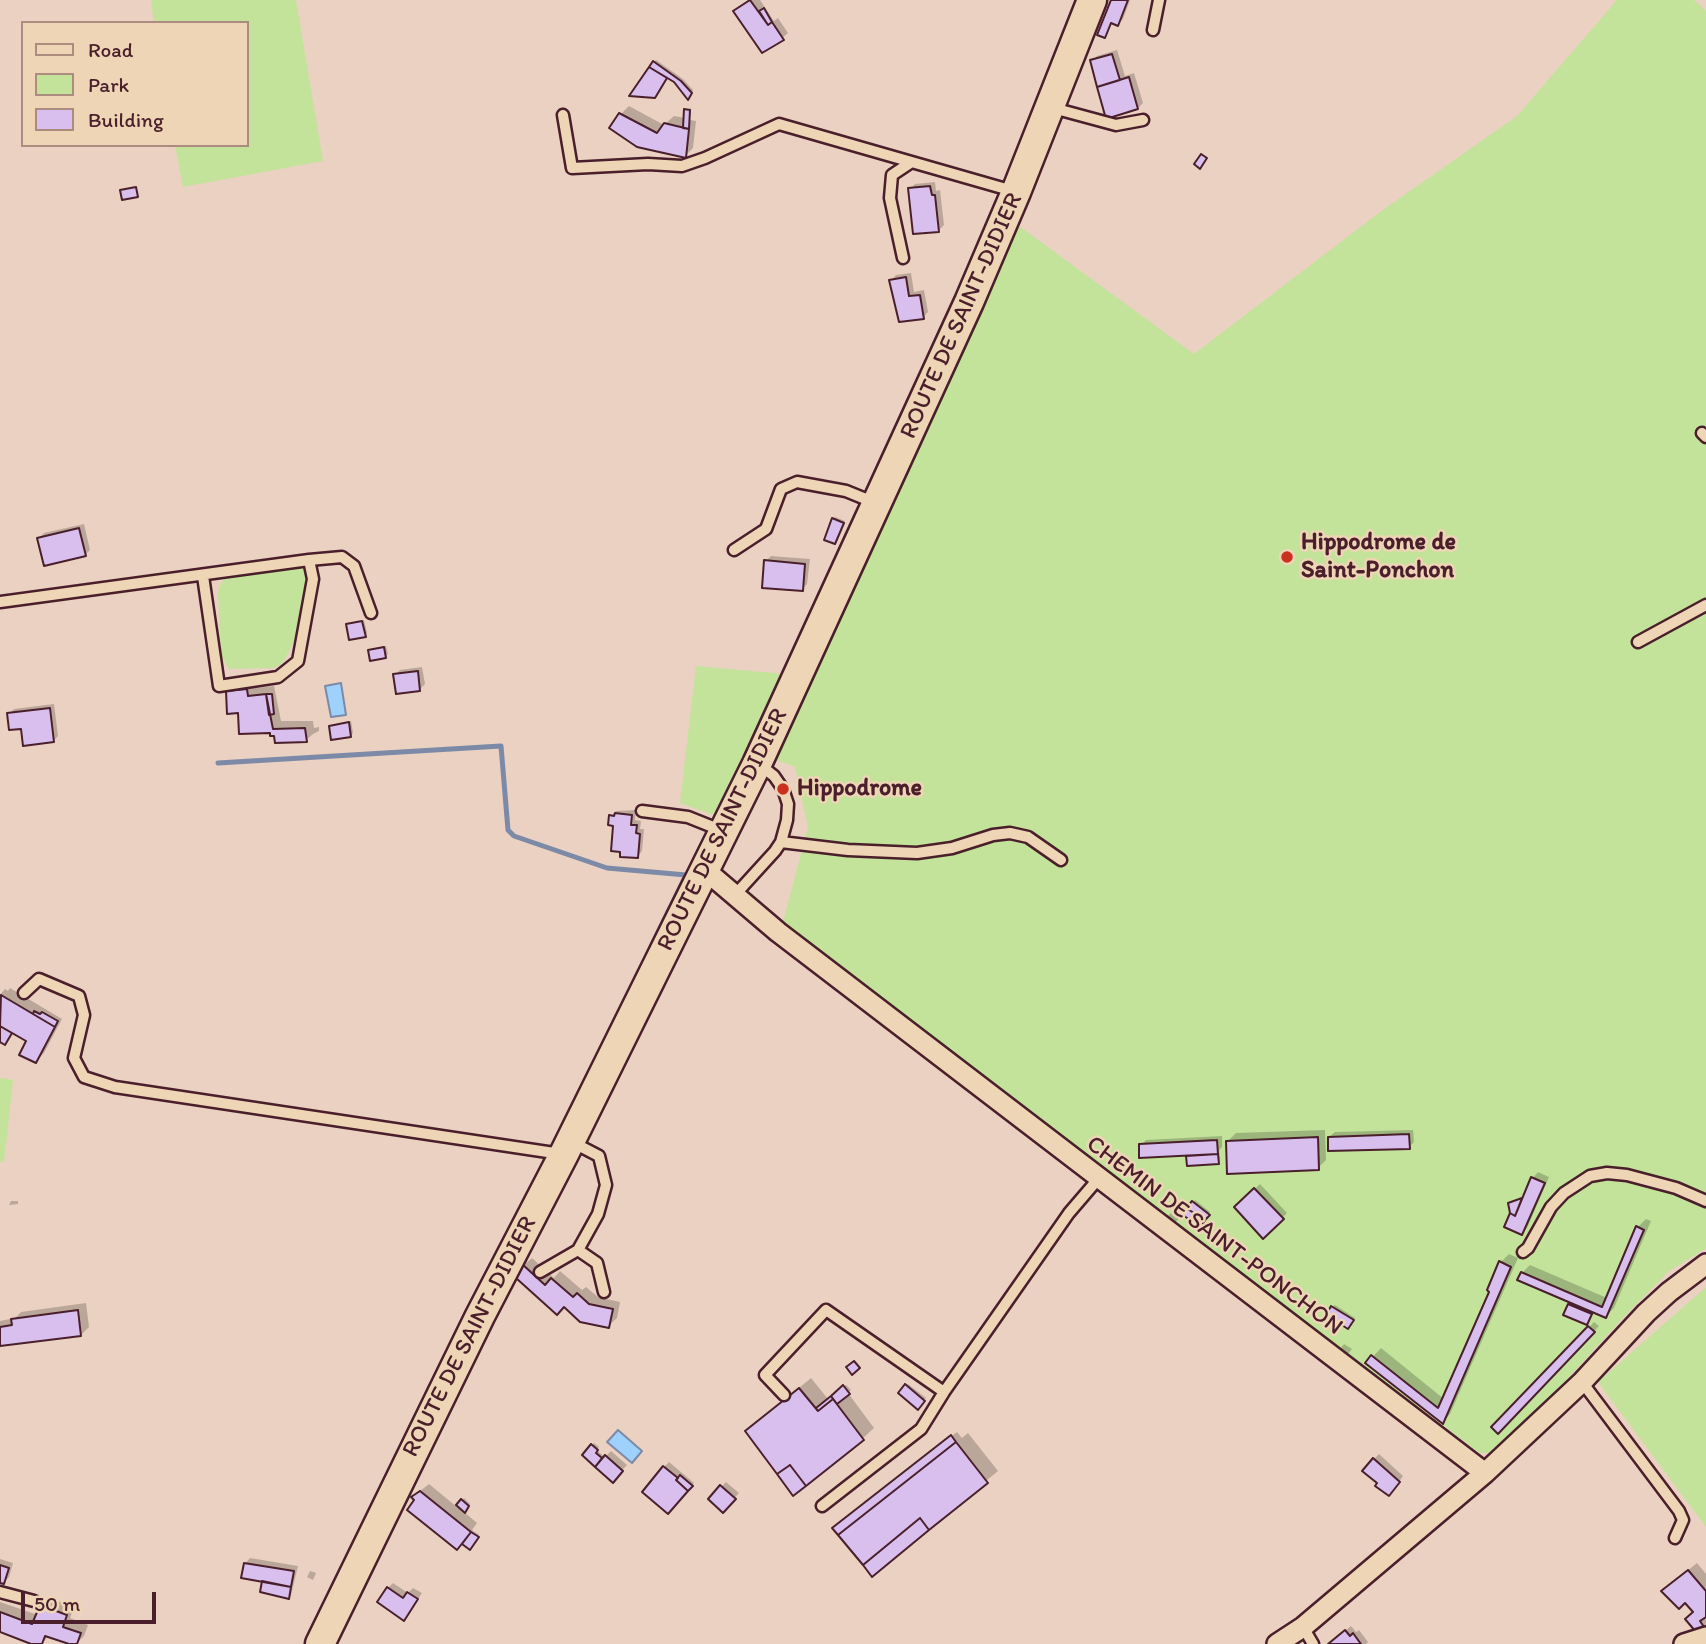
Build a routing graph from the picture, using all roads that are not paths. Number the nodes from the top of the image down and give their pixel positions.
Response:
1 (1091, 0) edge
2 (1159, 0) edge
3 (1153, 30) dead end
4 (1050, 107) junction
5 (563, 115) dead end
6 (1143, 120) dead end
7 (910, 163) junction
8 (1016, 192) junction
9 (903, 258) dead end
10 (878, 504) junction
11 (734, 550) dead end
12 (309, 560) junction
13 (203, 576) junction
14 (0, 603) edge
15 (1706, 605) edge
16 (371, 613) dead end
17 (1638, 642) dead end
18 (757, 764) junction
19 (642, 811) dead end
20 (723, 831) junction
21 (781, 842) junction
22 (1061, 860) dead end
23 (704, 869) junction
24 (734, 896) junction
25 (24, 993) dead end
26 (567, 1148) junction
27 (1099, 1178) junction
28 (1706, 1201) edge
29 (578, 1250) junction
30 (1523, 1252) dead end
31 (1706, 1264) edge
32 (540, 1272) dead end
33 (604, 1292) dead end
34 (1582, 1382) junction
35 (944, 1392) junction
36 (784, 1395) dead end
37 (1485, 1473) junction
38 (822, 1506) dead end
39 (1675, 1538) dead end
40 (0, 1592) edge
41 (34, 1601) dead end
42 (1308, 1635) edge
43 (1706, 1637) edge
44 (320, 1644) edge
45 (1277, 1644) edge
46 (1684, 1644) edge

1 - 4 main road, ROUTE DE SAINT-DIDIER
2 - 3 lane
4 - 6 lane
4 - 8 main road, ROUTE DE SAINT-DIDIER
5 - 7 lane
7 - 8 lane
7 - 9 lane
8 - 10 main road, ROUTE DE SAINT-DIDIER
10 - 11 lane
10 - 18 main road, ROUTE DE SAINT-DIDIER
12 - 13 lane
12 - 13 lane
12 - 16 lane
13 - 14 lane
15 - 17 lane
18 - 20 main road, ROUTE DE SAINT-DIDIER
18 - 21 lane
19 - 20 lane
20 - 23 main road, ROUTE DE SAINT-DIDIER
21 - 22 lane
21 - 24 lane
23 - 24 street, CHEMIN DE SAINT-PONCHON
23 - 26 main road, ROUTE DE SAINT-DIDIER
24 - 27 street, CHEMIN DE SAINT-PONCHON
25 - 26 lane
26 - 29 lane
26 - 44 main road, ROUTE DE SAINT-DIDIER
27 - 35 lane
27 - 37 street, CHEMIN DE SAINT-PONCHON
28 - 30 lane
29 - 32 lane
29 - 33 lane
31 - 34 street
34 - 37 street
34 - 39 lane
35 - 36 lane
35 - 38 lane
37 - 42 street
40 - 41 lane
42 - 45 street
43 - 46 street

